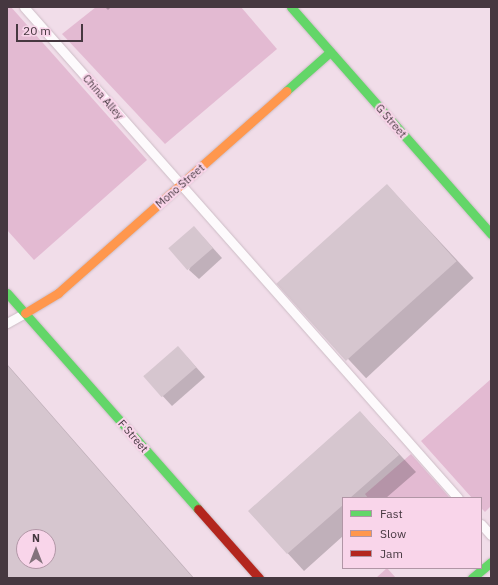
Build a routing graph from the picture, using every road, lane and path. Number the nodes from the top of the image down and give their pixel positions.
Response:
1 (24, 7) edge
2 (291, 7) edge
3 (330, 52) junction
4 (181, 186) junction
5 (491, 234) edge
6 (7, 293) edge
7 (25, 313) junction
8 (7, 323) edge
9 (457, 497) edge
10 (482, 525) edge
11 (491, 535) edge
12 (491, 562) edge
13 (259, 578) edge
14 (472, 578) edge

1 - 4 lane, China Alley
2 - 3 street, G Street
3 - 4 street, Mono Street
3 - 5 street, G Street
4 - 7 street, Mono Street
4 - 9 lane, China Alley
6 - 7 street, F Street
7 - 8 lane
7 - 13 street, F Street
10 - 11 lane
12 - 14 street

